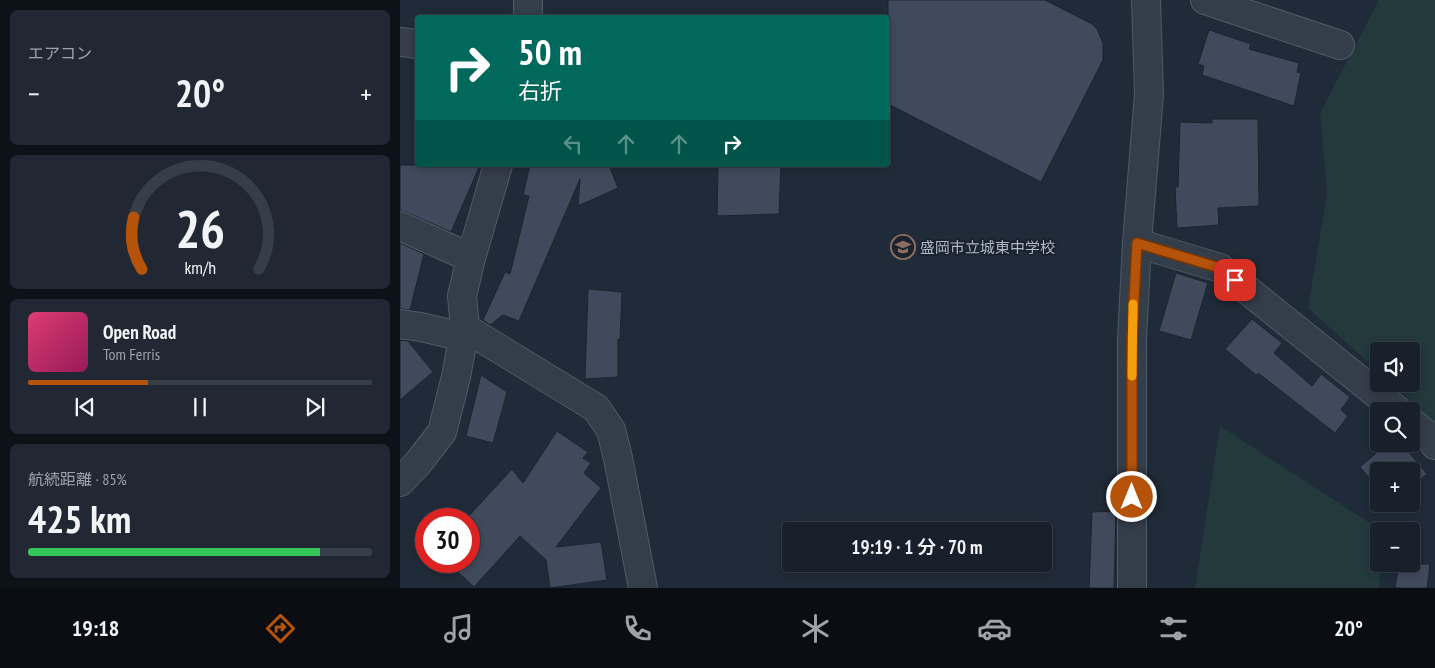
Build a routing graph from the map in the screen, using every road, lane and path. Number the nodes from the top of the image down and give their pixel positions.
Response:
1 (528, 0) edge
2 (1146, 0) edge
3 (1205, 0) edge
4 (528, 15) edge
5 (400, 42) edge
6 (415, 44) edge
7 (1340, 45) dead end
8 (497, 167) edge
9 (400, 226) edge
10 (1137, 243) junction
11 (471, 258) junction
12 (400, 324) edge
13 (464, 333) junction
14 (1387, 402) edge
15 (1420, 429) edge
16 (1435, 445) edge
17 (400, 482) edge
18 (643, 588) edge
19 (1132, 588) edge

1 - 4 street
2 - 10 street
3 - 7 street
5 - 6 street
8 - 11 street
9 - 11 street
10 - 14 street
10 - 19 street
11 - 13 street
12 - 13 street
13 - 17 street
13 - 18 street
15 - 16 street

